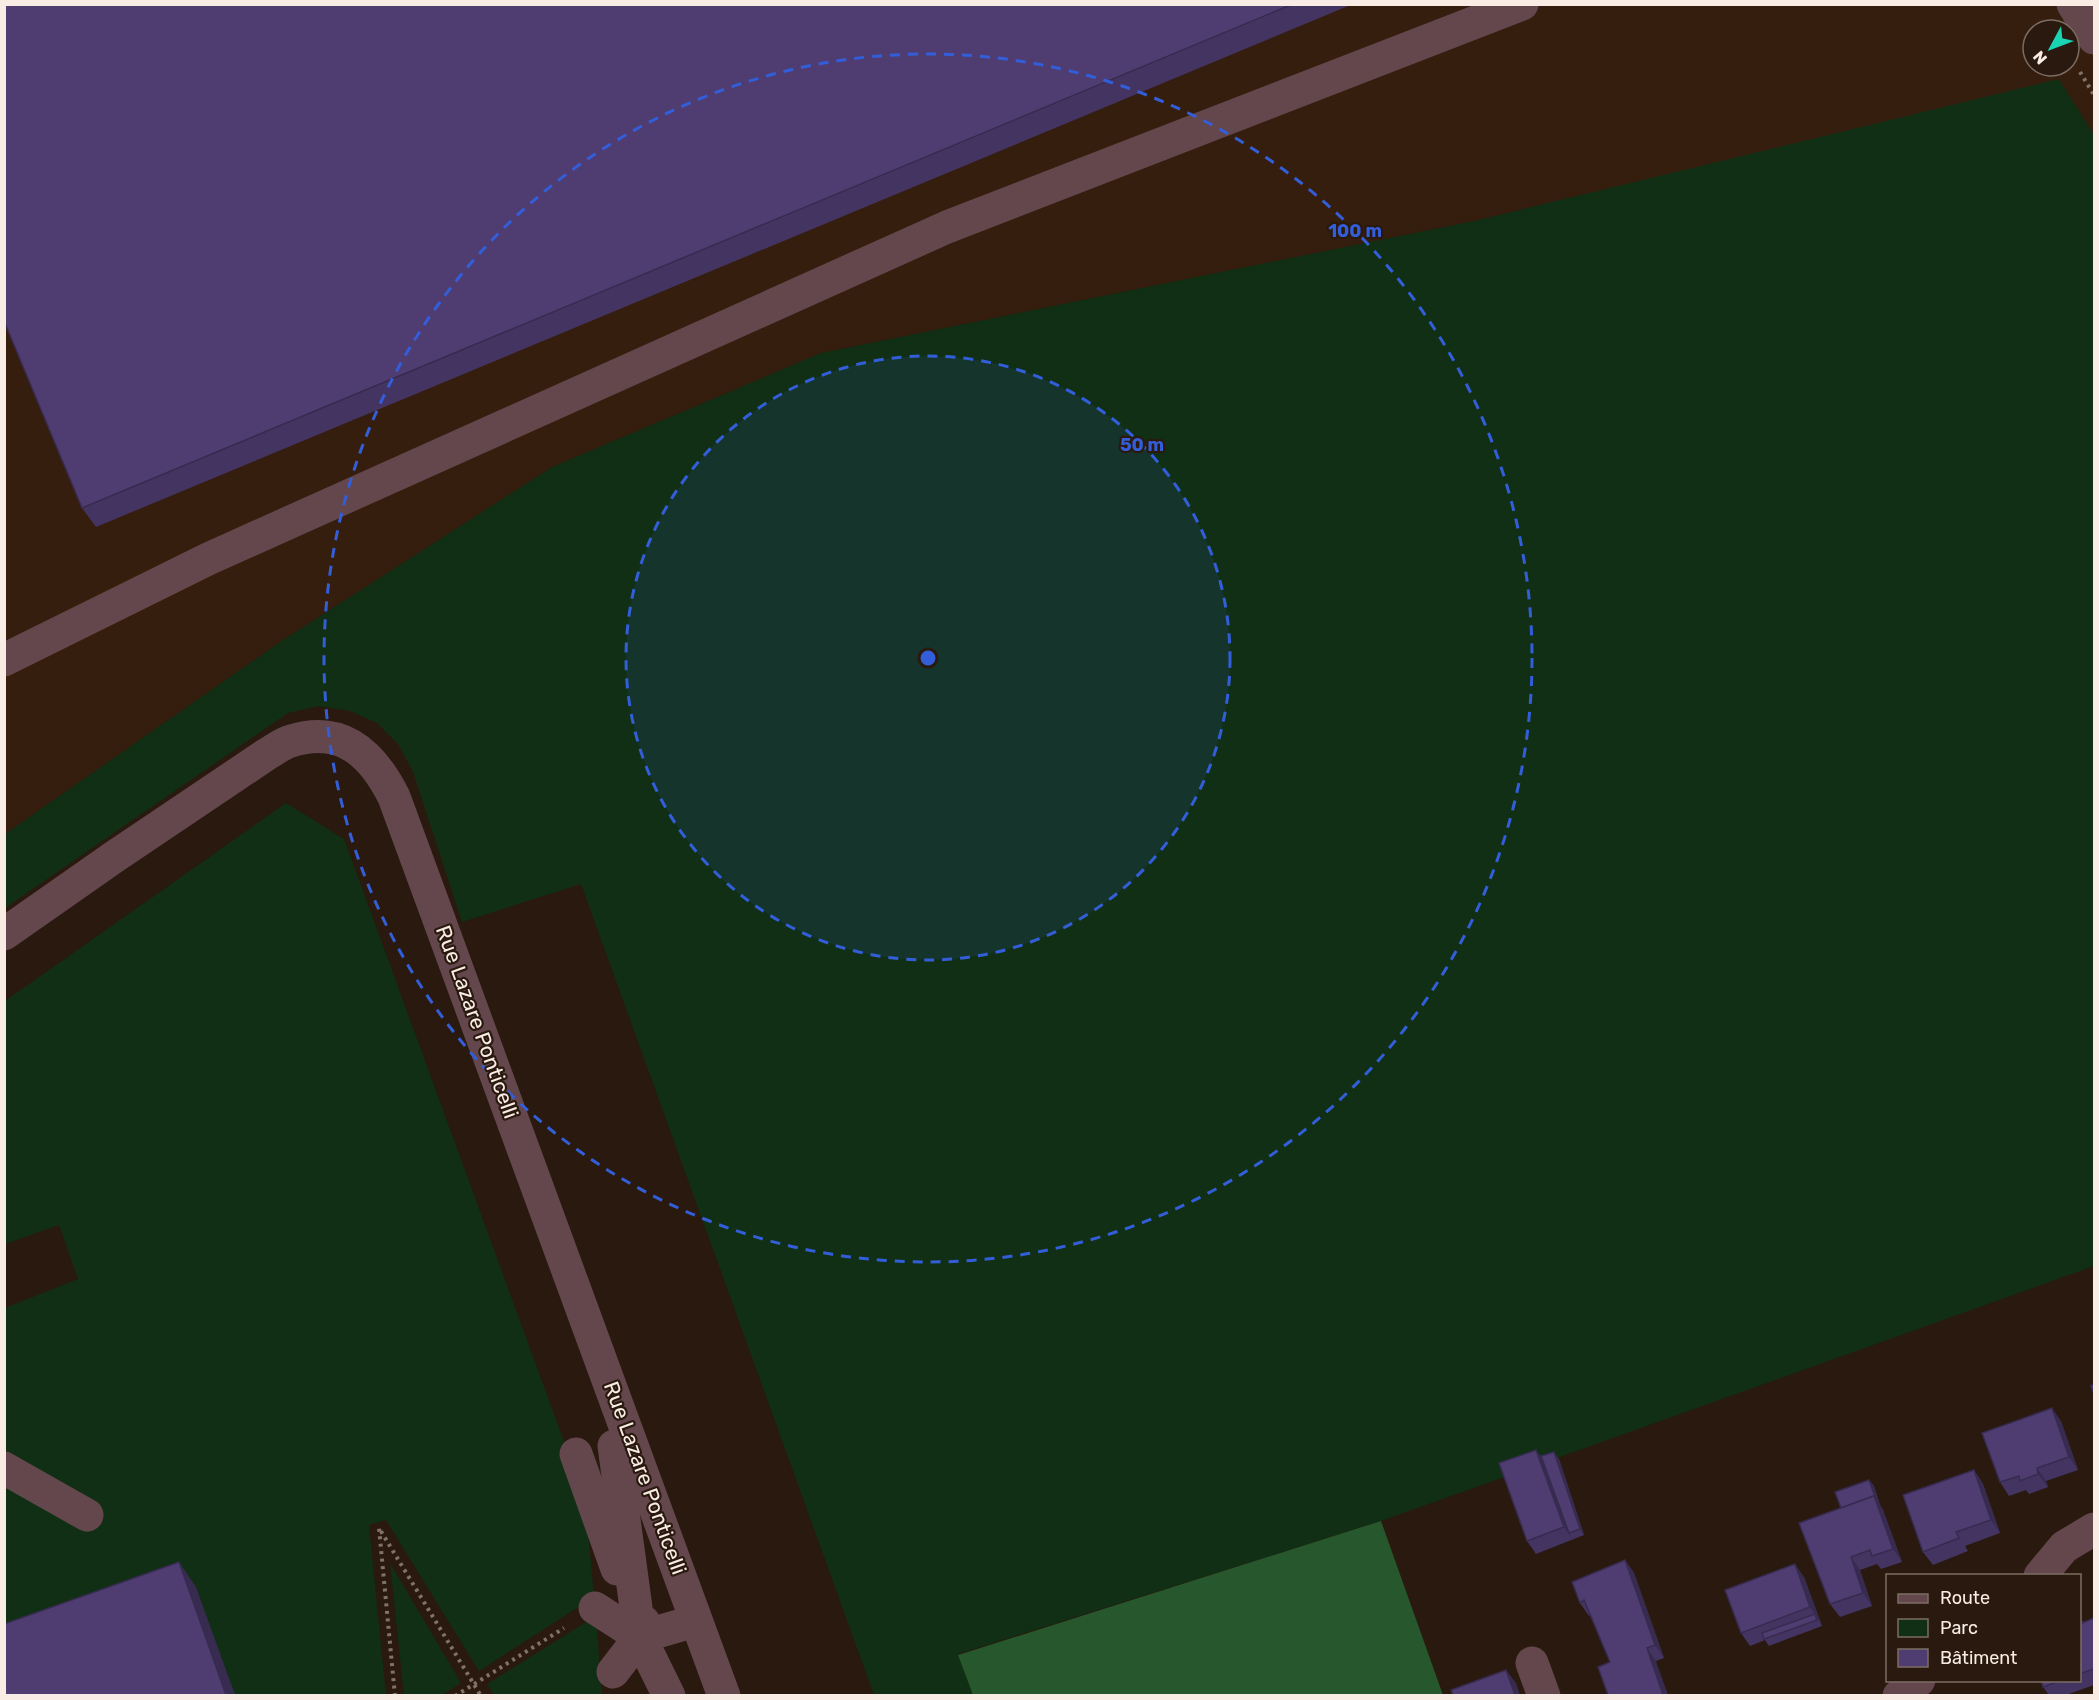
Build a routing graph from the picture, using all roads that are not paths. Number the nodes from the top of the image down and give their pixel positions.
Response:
1 (1522, 4) edge
2 (2073, 4) edge
3 (2094, 38) edge
4 (4, 660) edge
5 (4, 934) edge
6 (614, 1446) dead end
7 (576, 1454) dead end
8 (4, 1468) edge
9 (87, 1515) dead end
10 (2094, 1529) edge
11 (656, 1565) dead end
12 (2041, 1574) edge
13 (595, 1608) road end
14 (678, 1626) dead end
15 (640, 1637) junction
16 (1532, 1663) dead end
17 (613, 1672) dead end
18 (1916, 1682) edge
19 (662, 1695) edge
20 (669, 1695) edge
21 (679, 1695) edge
22 (724, 1695) edge
23 (1544, 1695) edge
24 (1899, 1695) edge

1 - 4 street
2 - 3 street
5 - 22 street, Rue Lazare Ponticelli
6 - 15 street
7 - 15 street
8 - 9 street
10 - 12 street
11 - 15 street
13 - 15 street
14 - 15 street
15 - 17 street
15 - 19 street
15 - 20 street
15 - 21 street
16 - 23 street
18 - 24 street

